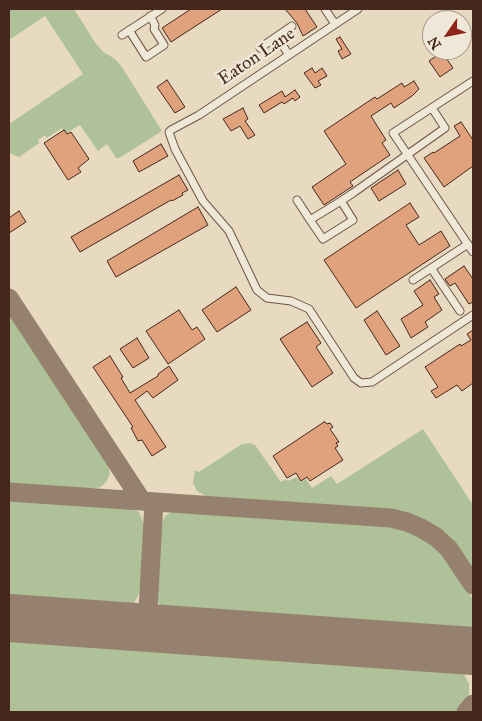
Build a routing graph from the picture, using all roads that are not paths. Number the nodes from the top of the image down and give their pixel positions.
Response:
1 (162, 9) edge
2 (325, 9) edge
3 (358, 9) edge
4 (150, 16) junction
5 (335, 24) junction
6 (292, 26) dead end
7 (129, 30) junction
8 (122, 35) dead end
9 (277, 37) junction
10 (260, 48) dead end
11 (289, 54) junction
12 (473, 80) edge
13 (432, 108) junction
14 (407, 154) junction
15 (297, 200) dead end
16 (341, 201) junction
17 (310, 220) junction
18 (468, 244) junction
19 (473, 252) edge
20 (431, 268) junction
21 (413, 280) dead end
22 (460, 311) dead end
23 (473, 317) edge

1 - 4 street
2 - 5 street
3 - 5 street, Eaton Lane
4 - 7 street
4 - 7 street
5 - 11 street, Eaton Lane
6 - 9 street
7 - 8 street
9 - 10 street
9 - 11 street
11 - 23 street, Eaton Lane
12 - 13 street
13 - 14 street
13 - 14 street
14 - 16 street
14 - 18 street
15 - 17 street
16 - 17 street
16 - 17 street
18 - 19 street
18 - 20 street
20 - 21 street
20 - 22 street

